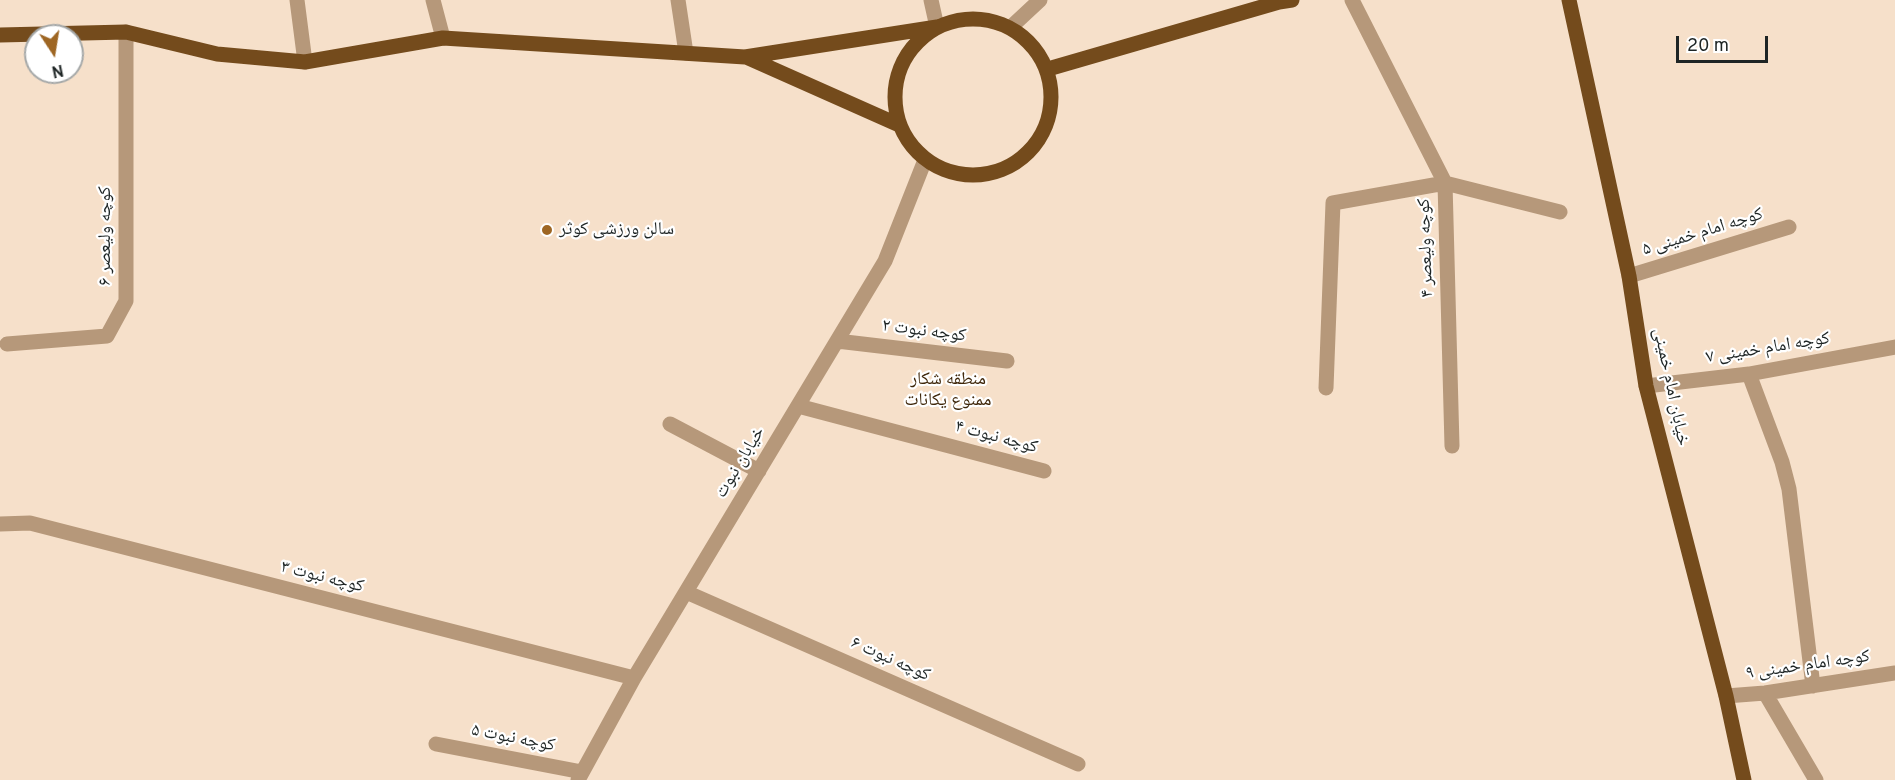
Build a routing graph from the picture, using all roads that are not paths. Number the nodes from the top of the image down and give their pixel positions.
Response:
1 (297, 0) edge
2 (433, 0) edge
3 (678, 0) edge
4 (931, 0) edge
5 (1040, 0) edge
6 (1352, 0) edge
7 (1569, 0) edge
8 (1283, 1) edge
9 (937, 27) junction
10 (1011, 27) junction
11 (126, 32) junction
12 (0, 35) edge
13 (443, 38) junction
14 (686, 53) junction
15 (745, 57) junction
16 (305, 62) junction
17 (1047, 69) junction
18 (899, 124) junction
19 (925, 160) junction
20 (1445, 183) junction
21 (1560, 212) dead end
22 (1789, 227) dead end
23 (1629, 276) junction
24 (837, 340) junction
25 (7, 344) dead end
26 (1895, 347) edge
27 (1007, 361) dead end
28 (1749, 374) junction
29 (1646, 386) junction
30 (1326, 388) dead end
31 (798, 406) junction
32 (669, 424) dead end
33 (1452, 446) dead end
34 (759, 471) junction
35 (1044, 471) dead end
36 (0, 524) edge
37 (686, 592) junction
38 (1895, 673) edge
39 (634, 678) junction
40 (1813, 686) junction
41 (1765, 693) junction
42 (1726, 696) junction
43 (436, 744) dead end
44 (1078, 764) dead end
45 (580, 776) edge
46 (1744, 780) edge
47 (1816, 780) edge

1 - 16 street
2 - 13 street
3 - 14 street
4 - 9 street
5 - 10 street
6 - 20 street, کوچه ولیعصر ۴
7 - 23 main road, خیابان امام خمینی
8 - 17 main road
9 - 10 main road
9 - 15 main road
9 - 18 main road
10 - 17 main road
11 - 12 main road
11 - 16 main road
11 - 25 street, کوچه ولیعصر ۶
13 - 14 main road
13 - 16 main road
14 - 15 main road
15 - 18 main road
17 - 19 main road
18 - 19 main road
19 - 24 street, خیابان نبوت
20 - 21 street
20 - 30 street
20 - 33 street, کوچه ولیعصر ۴
22 - 23 street, کوچه امام خمینی ۵
23 - 29 main road, خیابان امام خمینی
24 - 27 street, کوچه نبوت ۲
24 - 31 street, خیابان نبوت
26 - 28 street, کوچه امام خمینی ۷
28 - 29 street, کوچه امام خمینی ۷
28 - 40 street
29 - 42 main road, خیابان امام خمینی
31 - 34 street, خیابان نبوت
31 - 35 street, کوچه نبوت ۴
32 - 34 street
34 - 37 street, خیابان نبوت
36 - 39 street, کوچه نبوت ۳
37 - 39 street, خیابان نبوت
37 - 44 street, کوچه نبوت ۶
38 - 40 street, کوچه امام خمینی ۹
39 - 45 street, خیابان نبوت
40 - 41 street, کوچه امام خمینی ۹
41 - 42 street, کوچه امام خمینی ۹
41 - 47 street
42 - 46 main road, خیابان امام خمینی
43 - 45 street, کوچه نبوت ۵

